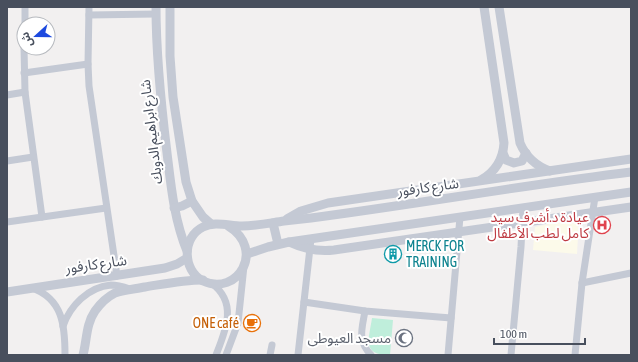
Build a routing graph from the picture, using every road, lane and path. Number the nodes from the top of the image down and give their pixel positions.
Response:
1 (89, 7) edge
2 (170, 7) edge
3 (484, 7) edge
4 (499, 7) edge
5 (156, 11) edge
6 (89, 15) junction
7 (24, 56) edge
8 (88, 64) junction
9 (24, 73) junction
10 (25, 92) junction
11 (7, 95) edge
12 (502, 153) junction
13 (526, 153) junction
14 (33, 157) junction
15 (631, 159) edge
16 (7, 161) edge
17 (604, 163) junction
18 (551, 171) junction
19 (631, 172) edge
20 (620, 173) junction
21 (479, 181) junction
22 (425, 189) junction
23 (631, 192) edge
24 (595, 197) junction
25 (192, 201) junction
26 (397, 206) junction
27 (631, 207) edge
28 (106, 208) junction
29 (174, 208) junction
30 (523, 208) junction
31 (592, 212) junction
32 (42, 217) junction
33 (460, 217) junction
34 (285, 221) junction
35 (7, 222) edge
36 (273, 222) junction
37 (522, 223) junction
38 (211, 224) junction
39 (228, 226) junction
40 (459, 232) junction
41 (311, 239) junction
42 (289, 242) junction
43 (278, 244) junction
44 (310, 250) junction
45 (247, 254) junction
46 (187, 255) junction
47 (171, 266) junction
48 (244, 266) junction
49 (631, 273) edge
50 (117, 276) junction
51 (175, 282) junction
52 (207, 282) junction
53 (582, 283) junction
54 (32, 288) junction
55 (133, 289) junction
56 (7, 292) edge
57 (304, 302) junction
58 (365, 311) junction
59 (451, 318) junction
60 (62, 326) junction
61 (272, 345) dead end
62 (65, 355) edge
63 (83, 355) edge
64 (216, 355) edge
65 (226, 355) edge
66 (270, 355) edge
67 (298, 355) edge
68 (371, 355) edge
69 (448, 355) edge
70 (511, 355) edge
71 (575, 355) edge

1 - 6 street
2 - 25 street, شارع ابراهيم الدوبك
3 - 12 street
4 - 13 street
5 - 6 street
5 - 29 street, شارع ابراهيم الدوبك
6 - 8 street
7 - 9 street
8 - 9 street
8 - 28 street
9 - 10 street
10 - 11 street
10 - 14 street
12 - 13 street
12 - 21 street
13 - 18 street
14 - 16 street
14 - 32 street
15 - 17 street
17 - 18 street
17 - 20 street
18 - 21 street
19 - 20 street, شارع كارفور
20 - 26 street, شارع كارفور
21 - 22 street
22 - 26 street
22 - 34 street
23 - 24 street
24 - 30 street
24 - 31 street
25 - 29 street
25 - 38 street, شارع ابراهيم الدوبك
26 - 34 street, شارع كارفور
27 - 31 street
28 - 32 street
28 - 50 street
29 - 46 street, شارع ابراهيم الدوبك
30 - 33 street
30 - 37 street
31 - 37 street
31 - 53 street
32 - 35 street
33 - 40 street
33 - 41 street
34 - 36 street, شارع كارفور
36 - 39 street, شارع كارفور
36 - 43 street
37 - 40 street
37 - 70 street
38 - 39 street
38 - 46 street
39 - 45 street
40 - 44 street
40 - 59 street
41 - 42 street
41 - 44 street
42 - 43 street
42 - 44 street
43 - 45 street
44 - 57 street
45 - 48 street
46 - 47 street, شارع كارفور
46 - 52 street
47 - 50 street, شارع كارفور
47 - 51 street
48 - 52 street
48 - 65 street
49 - 53 street
50 - 54 street, شارع كارفور
51 - 52 street
51 - 55 street
52 - 64 street
53 - 71 street
54 - 56 street, شارع كارفور
54 - 60 street
55 - 60 street
55 - 63 street
57 - 58 street
57 - 67 street
58 - 59 street
58 - 68 street
59 - 69 street
60 - 62 street
61 - 66 street

